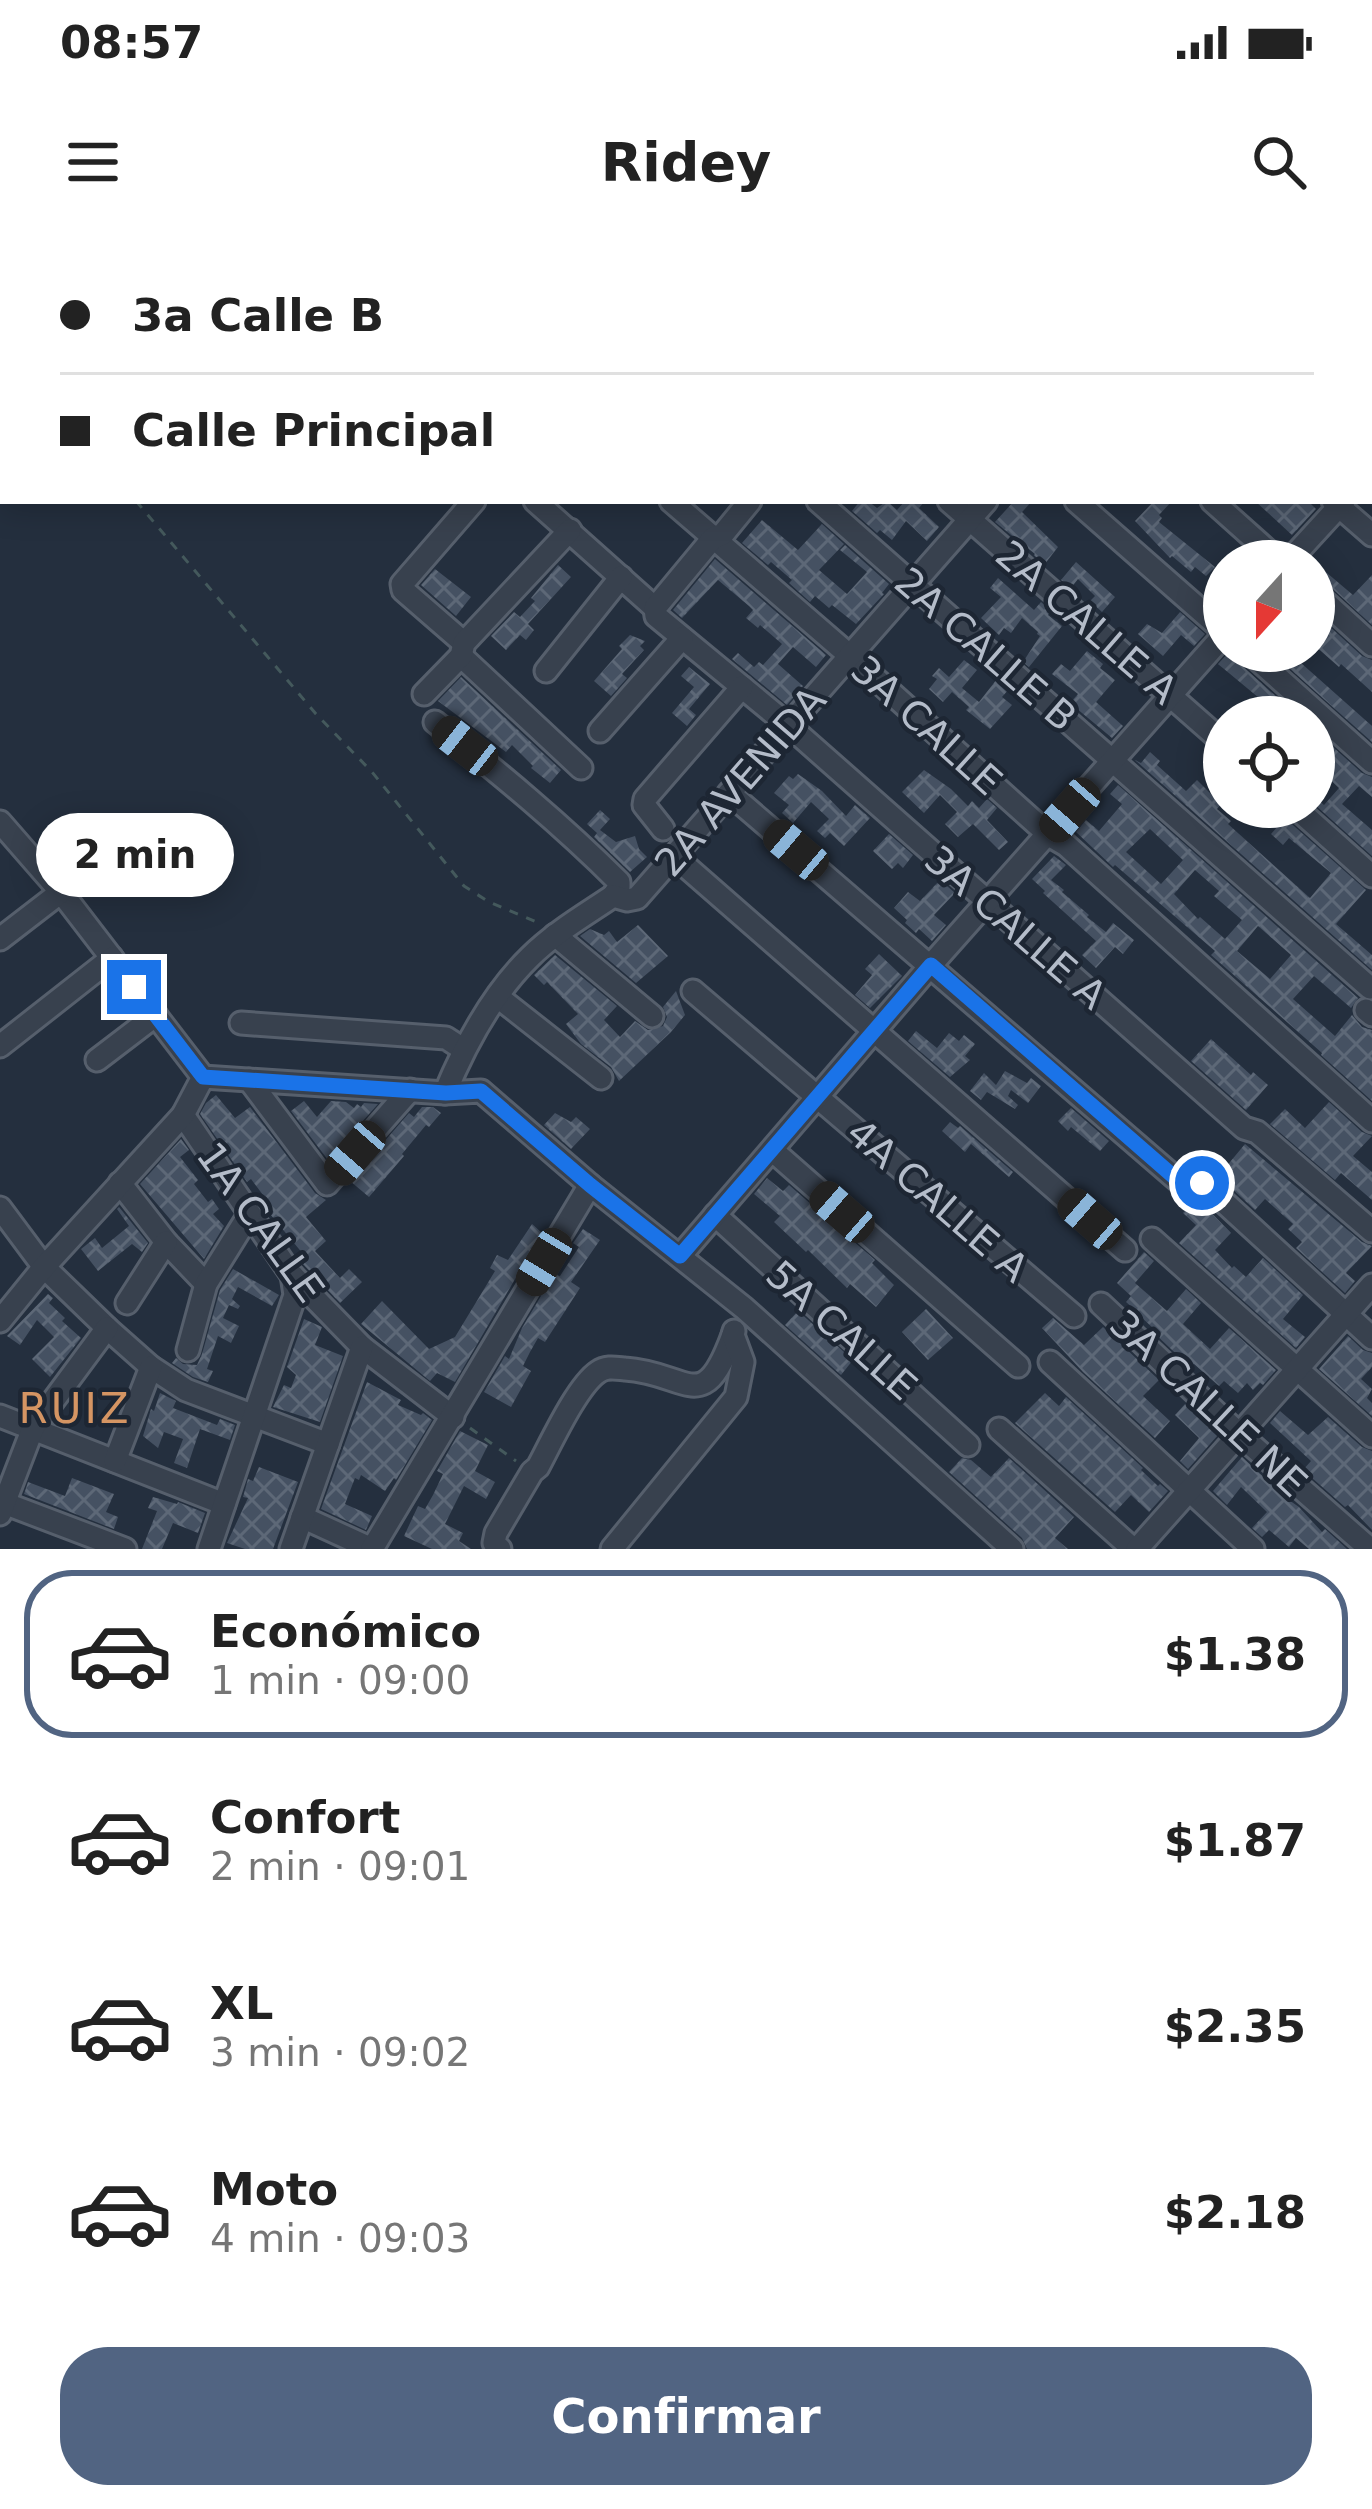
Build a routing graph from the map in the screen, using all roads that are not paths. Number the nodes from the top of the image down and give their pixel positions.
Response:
1 (471, 504) edge
2 (539, 504) edge
3 (674, 504) edge
4 (748, 504) edge
5 (821, 504) edge
6 (952, 504) edge
7 (983, 504) edge
8 (1079, 504) edge
9 (1215, 504) edge
10 (1338, 504) edge
11 (1340, 504) edge
12 (969, 520) junction
13 (569, 530) junction
14 (1372, 535) edge
15 (713, 538) junction
16 (1256, 540) edge
17 (1307, 540) edge
18 (621, 577) junction
19 (912, 584) junction
20 (655, 608) junction
21 (1335, 611) edge
22 (1203, 614) edge
23 (682, 638) junction
24 (1372, 645) edge
25 (462, 649) junction
26 (849, 656) junction
27 (1203, 658) edge
28 (546, 671) dead end
29 (1271, 672) edge
30 (742, 688) junction
31 (424, 694) dead end
32 (1171, 695) junction
33 (435, 722) dead end
34 (1203, 724) edge
35 (788, 725) junction
36 (600, 731) dead end
37 (1113, 761) junction
38 (1372, 762) edge
39 (581, 768) dead end
40 (729, 793) junction
41 (0, 822) edge
42 (1318, 828) edge
43 (663, 829) dead end
44 (1049, 835) junction
45 (674, 856) junction
46 (1372, 876) edge
47 (61, 892) junction
48 (614, 896) junction
49 (988, 902) junction
50 (555, 935) junction
51 (0, 939) edge
52 (112, 958) junction
53 (931, 965) junction
54 (692, 991) dead end
55 (499, 997) junction
56 (1369, 1004) edge
57 (156, 1015) junction
58 (652, 1016) dead end
59 (241, 1023) dead end
60 (875, 1030) junction
61 (0, 1046) edge
62 (464, 1049) junction
63 (97, 1060) dead end
64 (203, 1077) junction
65 (601, 1078) dead end
66 (249, 1080) junction
67 (410, 1090) junction
68 (446, 1093) junction
69 (818, 1096) junction
70 (183, 1115) junction
71 (1372, 1121) edge
72 (772, 1150) junction
73 (120, 1184) junction
74 (590, 1185) junction
75 (0, 1208) edge
76 (249, 1215) junction
77 (715, 1215) junction
78 (1372, 1232) edge
79 (1152, 1239) dead end
80 (166, 1242) junction
81 (1125, 1250) dead end
82 (680, 1256) junction
83 (44, 1267) junction
84 (206, 1284) junction
85 (1372, 1285) edge
86 (298, 1288) junction
87 (127, 1303) dead end
88 (1101, 1304) dead end
89 (744, 1308) junction
90 (1346, 1314) junction
91 (1074, 1316) dead end
92 (0, 1321) edge
93 (106, 1328) junction
94 (733, 1335) junction
95 (1372, 1338) edge
96 (362, 1347) junction
97 (188, 1350) dead end
98 (1050, 1363) dead end
99 (1018, 1366) dead end
100 (151, 1367) junction
101 (1298, 1369) junction
102 (0, 1416) edge
103 (252, 1416) junction
104 (453, 1417) junction
105 (33, 1428) junction
106 (999, 1429) dead end
107 (1239, 1434) junction
108 (1372, 1436) edge
109 (328, 1444) junction
110 (968, 1445) dead end
111 (116, 1461) junction
112 (1189, 1491) junction
113 (224, 1504) junction
114 (2, 1509) edge
115 (302, 1517) junction
116 (125, 1549) edge
117 (209, 1549) edge
118 (291, 1549) edge
119 (372, 1549) edge
120 (500, 1549) edge
121 (612, 1549) edge
122 (1012, 1549) edge
123 (1135, 1549) edge
124 (1252, 1549) edge
125 (1370, 1549) edge

1 - 25 street
2 - 13 street, 3A CALLE A
3 - 15 street, 3A CALLE
4 - 15 street
5 - 19 street, 2A CALLE B
6 - 12 street, 2A CALLE A
7 - 12 street, 2A AVENIDA
8 - 22 street
9 - 16 street
10 - 17 street
11 - 14 street
12 - 19 street, 2A AVENIDA
12 - 32 street, 2A CALLE A
13 - 18 street, 3A CALLE A
13 - 25 street
15 - 20 street
15 - 26 street, 3A CALLE
18 - 20 street, 3A CALLE A
18 - 28 street
19 - 26 street, 2A AVENIDA
19 - 37 street, 2A CALLE B
20 - 23 street, 3A CALLE A
21 - 24 street
23 - 30 street, 3A CALLE A
23 - 36 street
25 - 31 street
25 - 39 street
26 - 35 street, 2A AVENIDA
26 - 44 street, 3A CALLE
27 - 32 street
29 - 38 street
30 - 35 street, 3A CALLE A
30 - 43 street
32 - 34 street, 2A CALLE A
32 - 37 street
33 - 48 street
35 - 40 street, 2A AVENIDA
35 - 49 street, 3A CALLE A
37 - 44 street
37 - 56 street, 2A CALLE B
40 - 45 street, 2A AVENIDA
40 - 53 street
41 - 47 street
42 - 46 street
44 - 49 street
44 - 71 street, 3A CALLE
45 - 48 street, 2A AVENIDA
45 - 60 street
47 - 51 street
47 - 52 street
48 - 50 street, 2A AVENIDA
49 - 53 street
49 - 78 street, 3A CALLE A
50 - 55 street, 2A AVENIDA
50 - 58 street
52 - 57 street
52 - 61 street
53 - 60 street
53 - 90 street
54 - 69 street, 4A CALLE A
55 - 62 street, 2A AVENIDA
55 - 65 street
57 - 63 street
57 - 64 street
59 - 62 street
60 - 69 street
60 - 81 street
62 - 68 street, 2A AVENIDA
64 - 66 street
64 - 70 street
66 - 67 street
66 - 67 street
67 - 68 street
68 - 74 street
69 - 72 street
69 - 91 street, 4A CALLE A
70 - 73 street
70 - 76 street, 1A CALLE
72 - 77 street
72 - 99 street
73 - 80 street
73 - 83 street
74 - 82 street
74 - 104 street
75 - 83 street
76 - 84 street
76 - 86 street, 1A CALLE
77 - 82 street
77 - 110 street, 5A CALLE
79 - 101 street
80 - 84 street
80 - 87 street
82 - 89 street
83 - 92 street
83 - 93 street
84 - 97 street
85 - 90 street
86 - 96 street, 1A CALLE
86 - 103 street
88 - 107 street, 3A CALLE NE
89 - 94 street
89 - 122 street
90 - 95 street
90 - 101 street
93 - 100 street
93 - 105 street
94 - 120 street
94 - 121 street
96 - 104 street, 1A CALLE
96 - 109 street
98 - 112 street
100 - 103 street
100 - 111 street
101 - 107 street
101 - 108 street
102 - 105 street
103 - 109 street
103 - 113 street
104 - 119 street
105 - 111 street
105 - 114 street
106 - 123 street
107 - 112 street
107 - 125 street, 3A CALLE NE
109 - 115 street
111 - 113 street
112 - 123 street
112 - 124 street
113 - 117 street
114 - 116 street
115 - 118 street
115 - 119 street

